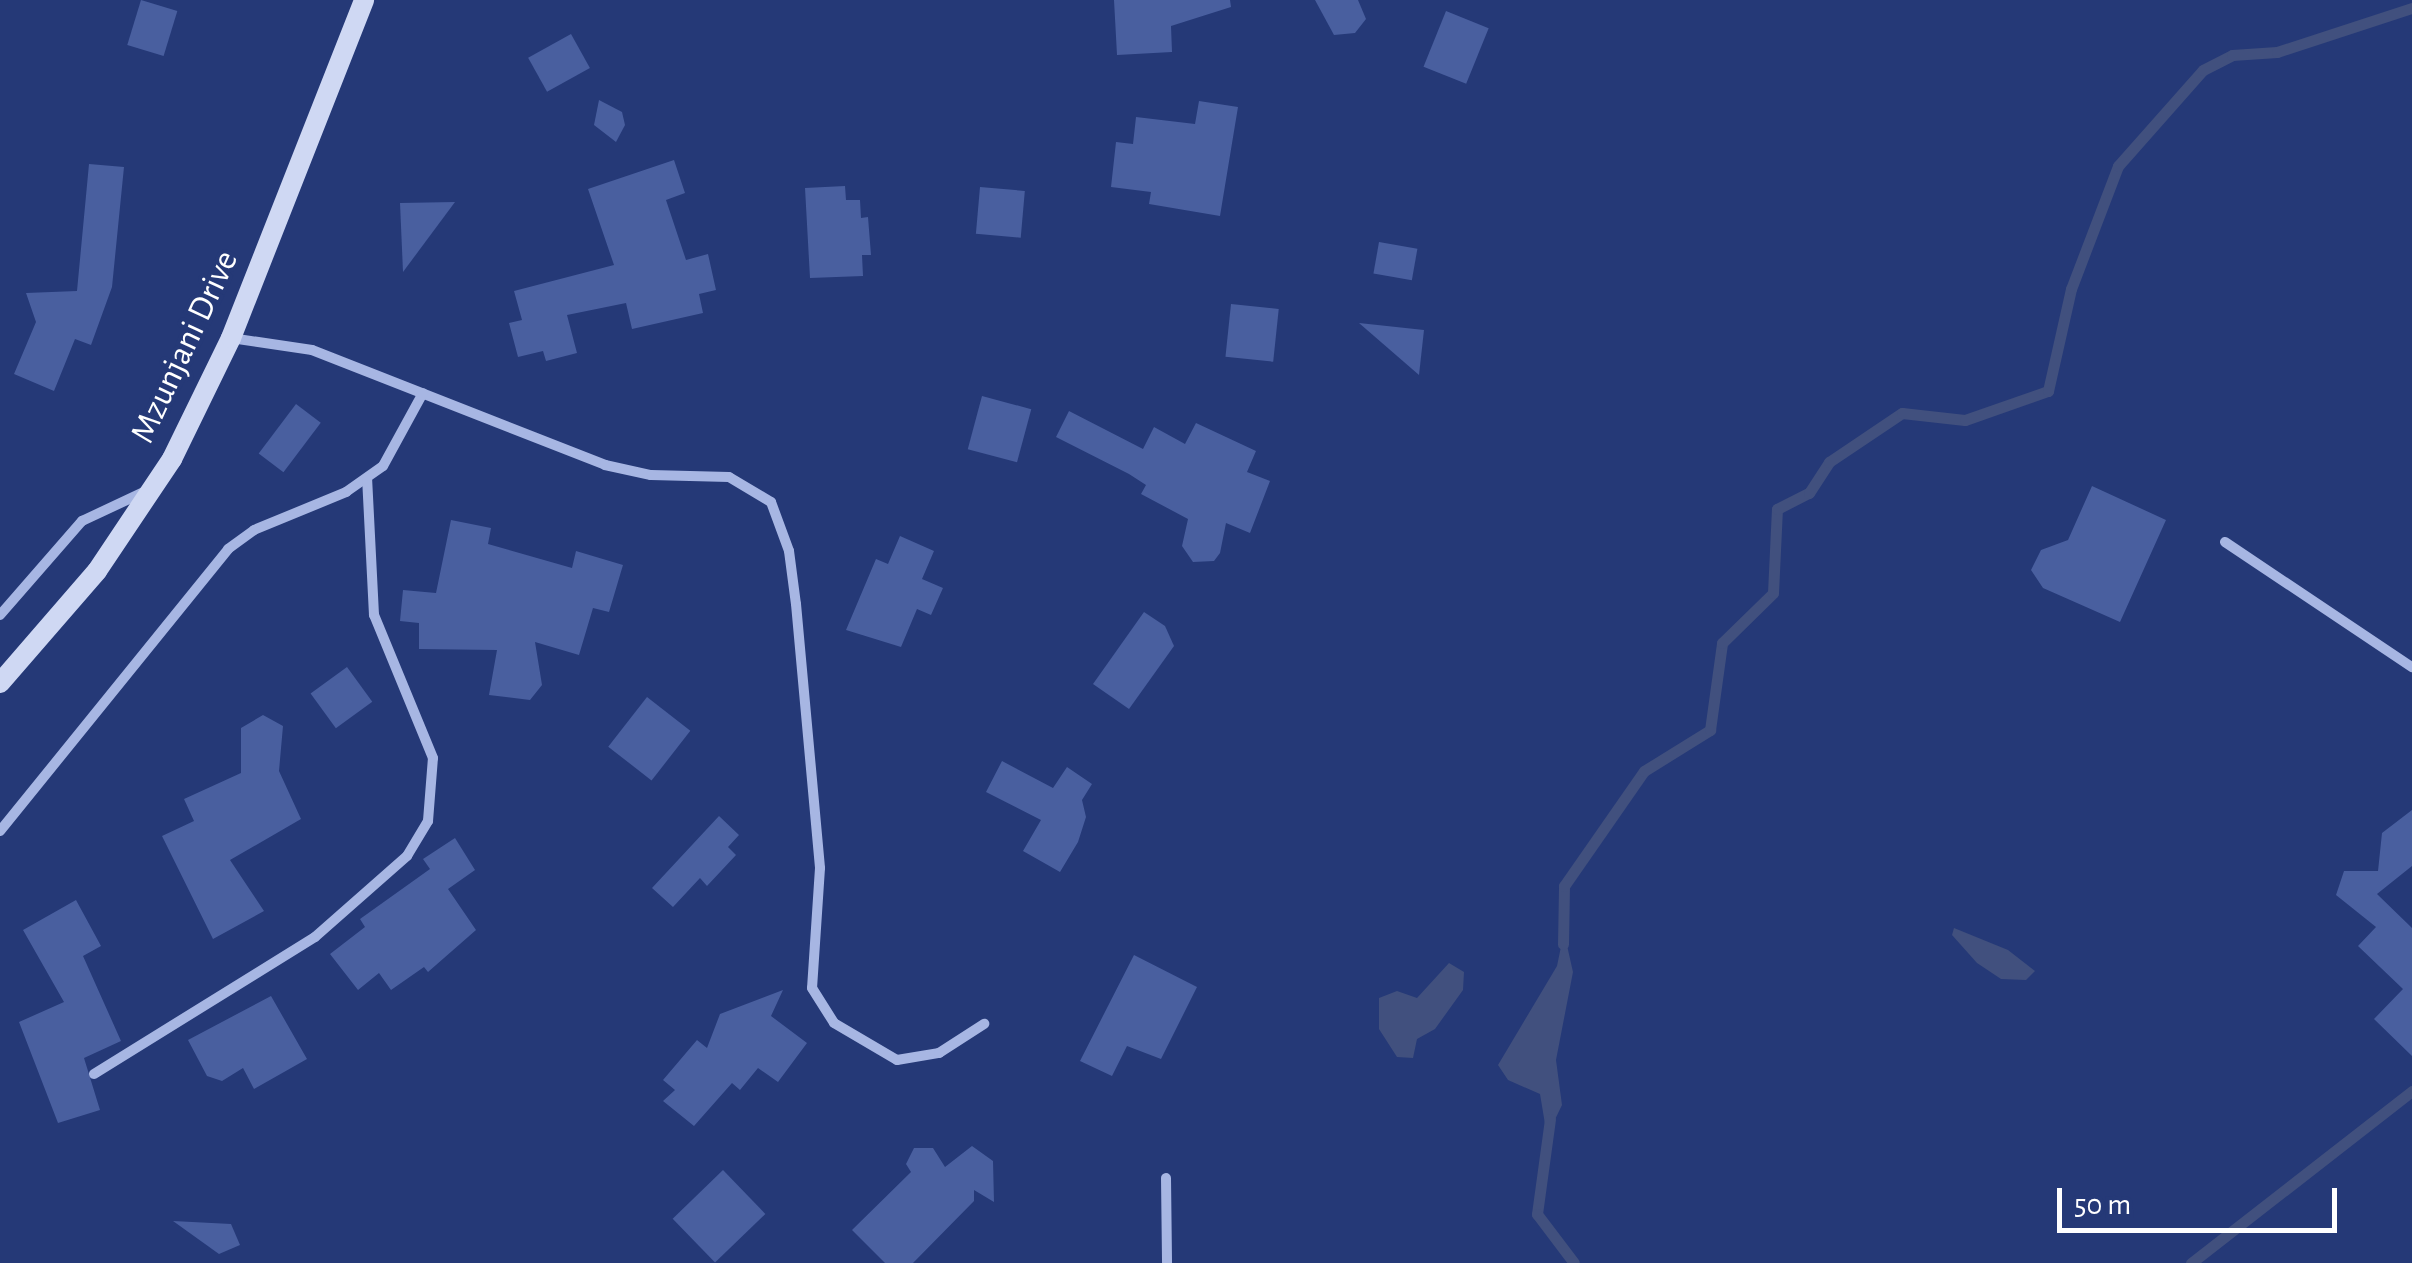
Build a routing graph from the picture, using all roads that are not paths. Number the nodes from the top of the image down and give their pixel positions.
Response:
1 (364, 0) edge
2 (231, 338) junction
3 (423, 392) junction
4 (367, 478) junction
5 (152, 489) junction
6 (2225, 542) dead end
7 (0, 615) edge
8 (2412, 667) edge
9 (0, 683) edge
10 (0, 831) edge
11 (984, 1024) dead end
12 (94, 1074) dead end
13 (1166, 1178) dead end
14 (1168, 1263) edge

1 - 2 main road, Mzunjani Drive
2 - 3 street
2 - 5 main road, Mzunjani Drive
3 - 4 street
3 - 11 street
4 - 10 street
4 - 12 street
5 - 7 street
5 - 9 main road, Mzunjani Drive
6 - 8 street
13 - 14 street

